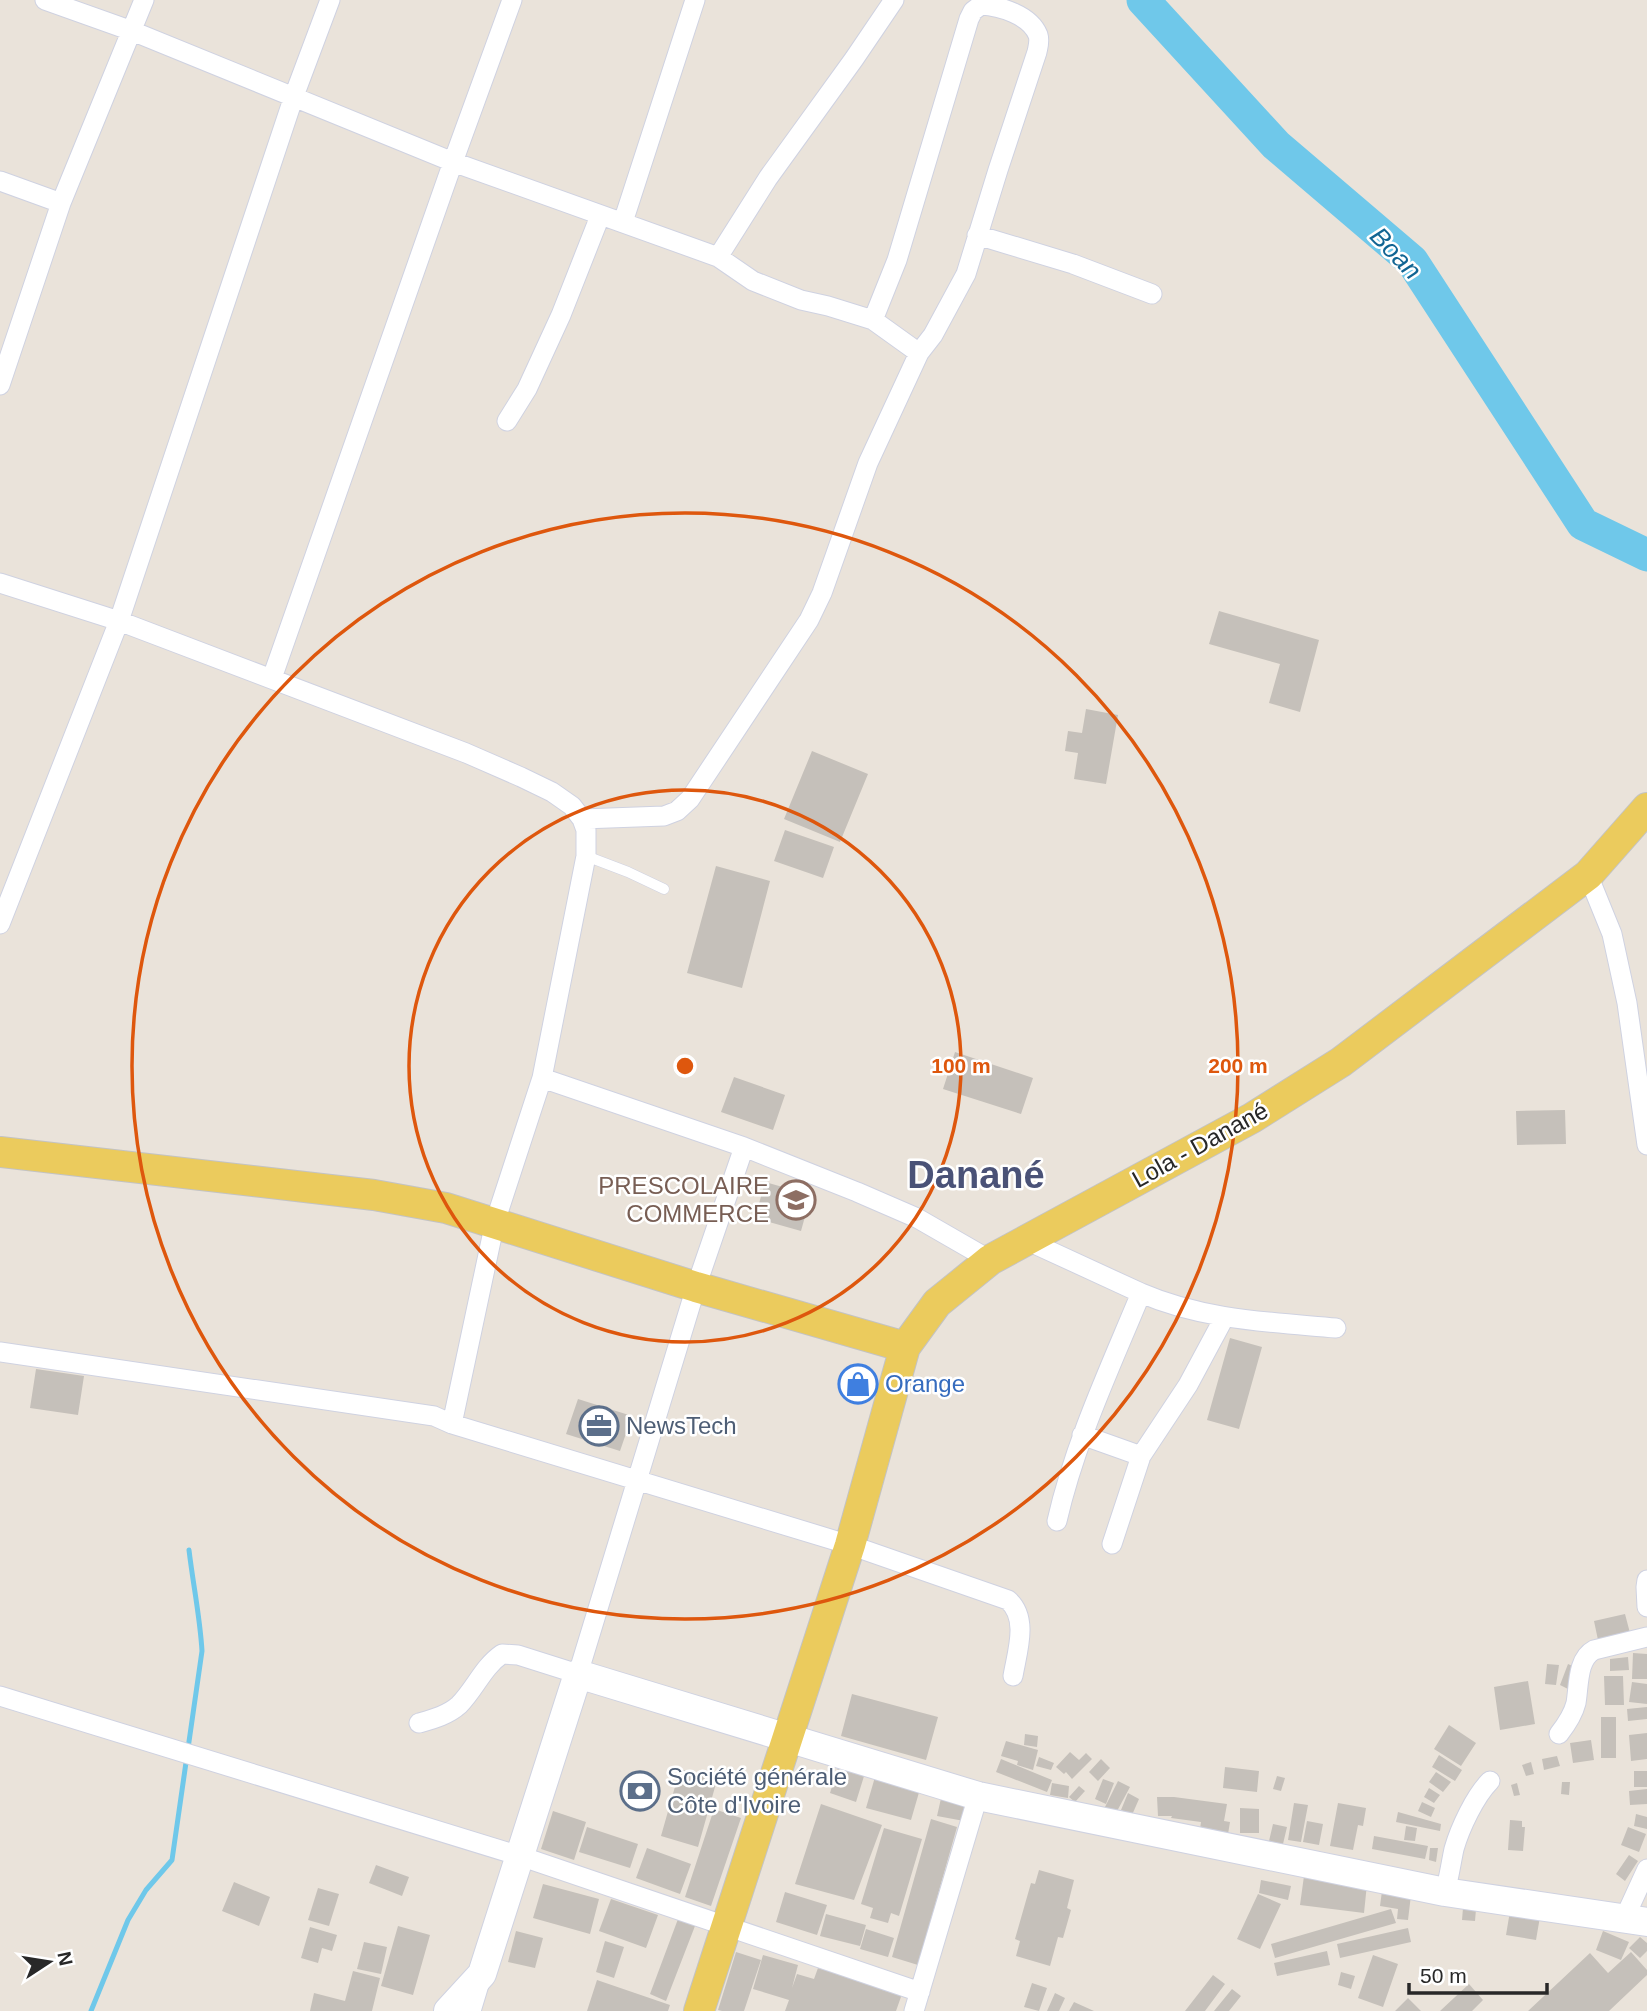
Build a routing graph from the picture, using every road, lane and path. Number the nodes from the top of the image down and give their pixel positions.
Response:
1 (45, 0) edge
2 (144, 0) edge
3 (330, 0) edge
4 (512, 0) edge
5 (695, 0) edge
6 (894, 0) edge
7 (132, 31) junction
8 (294, 96) junction
9 (453, 162) junction
10 (0, 181) edge
11 (61, 203) junction
12 (600, 216) junction
13 (624, 222) junction
14 (977, 235) junction
15 (718, 257) junction
16 (1152, 294) dead end
17 (873, 320) junction
18 (919, 353) junction
19 (0, 384) edge
20 (507, 421) dead end
21 (0, 583) edge
22 (118, 621) junction
23 (272, 678) junction
24 (1647, 791) edge
25 (1647, 808) edge
26 (582, 819) junction
27 (1625, 832) junction
28 (586, 856) junction
29 (1588, 875) junction
30 (664, 890) dead end
31 (0, 924) edge
32 (542, 1078) junction
33 (1647, 1145) edge
34 (744, 1147) junction
35 (0, 1152) edge
36 (495, 1222) junction
37 (1028, 1241) junction
38 (990, 1260) junction
39 (696, 1286) junction
40 (1142, 1293) junction
41 (1224, 1318) junction
42 (1336, 1328) dead end
43 (905, 1347) junction
44 (0, 1352) edge
45 (452, 1424) junction
46 (1082, 1436) junction
47 (1141, 1456) junction
48 (637, 1480) junction
49 (1057, 1521) dead end
50 (1112, 1544) dead end
51 (850, 1545) junction
52 (1647, 1580) edge
53 (1647, 1607) edge
54 (1647, 1637) edge
55 (578, 1674) junction
56 (1013, 1676) dead end
57 (0, 1696) edge
58 (419, 1723) dead end
59 (1559, 1734) dead end
60 (789, 1739) junction
61 (1490, 1781) dead end
62 (978, 1796) junction
63 (520, 1856) junction
64 (1647, 1870) edge
65 (1445, 1892) junction
66 (1636, 1919) edge
67 (725, 1926) junction
68 (482, 1974) junction
69 (920, 1992) junction
70 (448, 2011) edge
71 (471, 2011) edge
72 (699, 2011) edge
73 (914, 2011) edge

1 - 7 street
2 - 7 street
3 - 8 street
4 - 9 street
5 - 13 street
6 - 15 street
7 - 8 street
7 - 11 street
8 - 9 street
8 - 22 street
9 - 12 street
9 - 23 street
10 - 11 street
11 - 19 street
12 - 13 street
12 - 20 street
13 - 15 street
14 - 16 street
14 - 17 street
14 - 18 street
15 - 17 street
17 - 18 street
18 - 26 street
21 - 22 street
22 - 23 street
22 - 31 street
23 - 26 street
24 - 27 main road, Lola - Danané
25 - 27 main road, Lola - Danané
26 - 28 street
27 - 29 main road, Lola - Danané
28 - 30 lane
28 - 32 street
29 - 33 street
29 - 37 main road, Lola - Danané
32 - 34 street
32 - 36 street
34 - 38 street
34 - 39 street
35 - 36 main road
36 - 39 main road
36 - 45 street
37 - 38 main road, Lola - Danané
37 - 40 street
38 - 43 main road, Lola - Danané
39 - 43 main road
39 - 48 street
40 - 41 street
40 - 46 street
41 - 42 street
41 - 47 street
43 - 51 main road
44 - 45 street
45 - 48 street
46 - 47 street
46 - 49 street
47 - 50 street
48 - 51 street
48 - 55 street
51 - 56 street
51 - 60 main road
52 - 53 street
54 - 59 street
55 - 58 street
55 - 60 street
55 - 63 street
57 - 63 street
60 - 62 street
60 - 67 main road
61 - 65 street
62 - 65 street
62 - 69 street
63 - 67 street
63 - 68 street
64 - 66 street
65 - 66 street
67 - 69 street
67 - 72 main road
68 - 70 street
68 - 71 street
69 - 73 street

